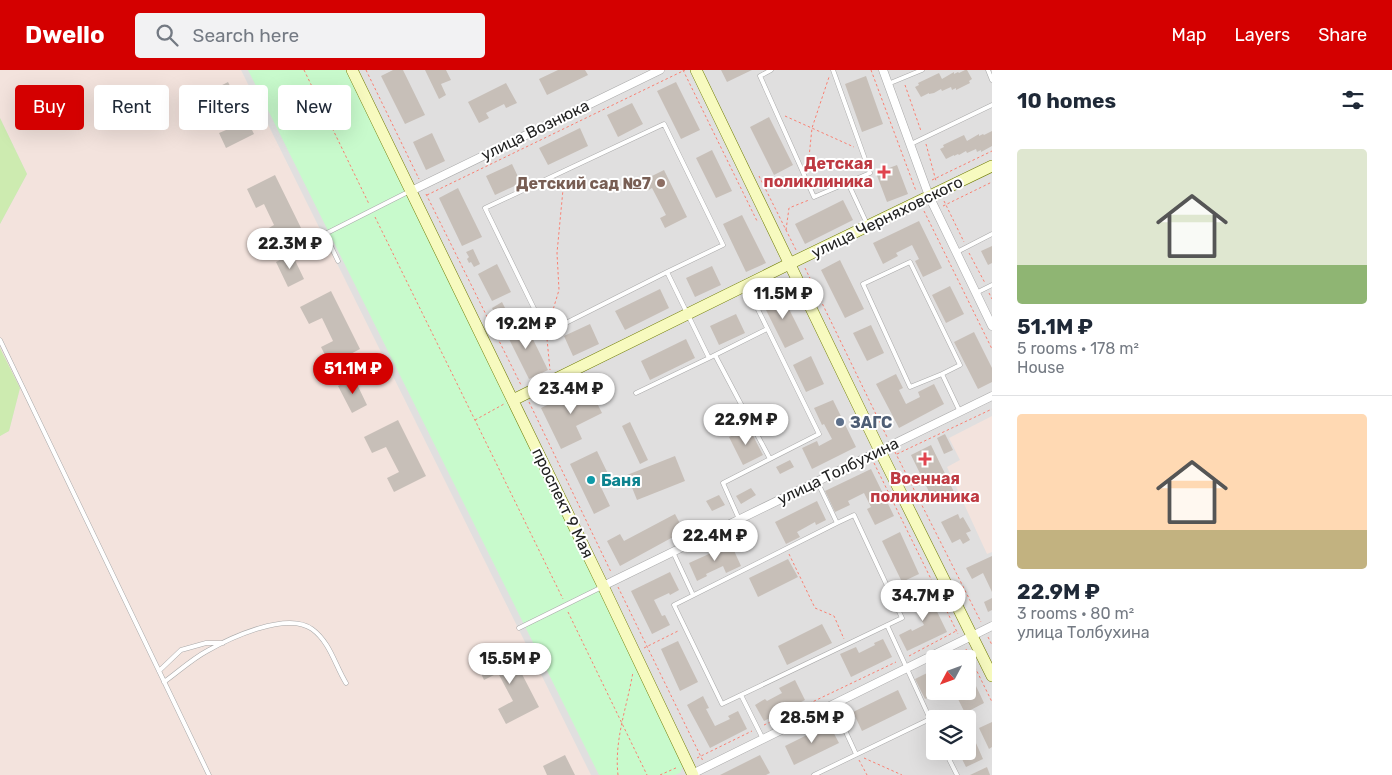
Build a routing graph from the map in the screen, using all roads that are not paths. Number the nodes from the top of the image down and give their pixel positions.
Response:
1 (352, 70) edge
2 (660, 70) edge
3 (696, 70) edge
4 (771, 70) edge
5 (832, 70) edge
6 (883, 70) edge
7 (922, 70) edge
8 (988, 70) edge
9 (992, 80) edge
10 (888, 84) junction
11 (992, 105) edge
12 (910, 144) junction
13 (992, 166) edge
14 (848, 183) junction
15 (411, 191) junction
16 (930, 196) junction
17 (868, 226) junction
18 (992, 234) edge
19 (957, 252) junction
20 (338, 261) dead end
21 (795, 261) junction
22 (667, 272) junction
23 (746, 285) junction
24 (992, 285) edge
25 (976, 293) junction
26 (688, 314) junction
27 (992, 326) edge
28 (767, 329) junction
29 (0, 340) edge
30 (715, 355) junction
31 (709, 358) junction
32 (942, 374) junction
33 (636, 393) dead end
34 (992, 396) edge
35 (513, 400) junction
36 (960, 412) junction
37 (880, 450) junction
38 (770, 459) junction
39 (817, 482) junction
40 (740, 520) junction
41 (837, 523) junction
42 (673, 552) junction
43 (603, 586) junction
44 (693, 595) junction
45 (887, 626) junction
46 (519, 628) dead end
47 (988, 628) edge
48 (972, 636) junction
49 (225, 643) junction
50 (906, 668) junction
51 (159, 671) junction
52 (992, 676) edge
53 (164, 682) junction
54 (346, 683) dead end
55 (741, 695) junction
56 (833, 704) junction
57 (926, 710) edge
58 (926, 720) edge
59 (763, 739) junction
60 (856, 754) junction
61 (950, 760) edge
62 (209, 775) edge
63 (691, 775) edge
64 (814, 775) edge
65 (957, 775) edge

1 - 15 street, проспект 9 Мая
2 - 15 street, улица Вознюка
3 - 21 street
4 - 14 lane
5 - 14 lane
6 - 10 street
7 - 10 lane
8 - 9 lane
10 - 12 street
11 - 12 lane
12 - 16 street
13 - 16 street, улица Черняховского
14 - 17 lane
15 - 20 lane
15 - 35 street, проспект 9 Мая
16 - 17 street, улица Черняховского
16 - 19 street
17 - 21 street, улица Черняховского
18 - 19 lane
19 - 25 street
21 - 23 street, улица Черняховского
21 - 37 street
22 - 22 lane
22 - 26 lane
23 - 26 street, улица Черняховского
23 - 28 lane
24 - 25 lane
25 - 27 street
26 - 31 lane
26 - 35 street, улица Черняховского
28 - 30 lane
28 - 38 lane
29 - 51 lane
30 - 31 lane
30 - 38 lane
31 - 33 lane
32 - 32 lane
32 - 36 lane
34 - 36 street, улица Толбухина
35 - 43 street, проспект 9 Мая
36 - 37 street, улица Толбухина
37 - 39 street, улица Толбухина
37 - 48 street
38 - 40 lane
39 - 40 street, улица Толбухина
39 - 41 lane
40 - 42 street, улица Толбухина
41 - 44 lane
41 - 45 lane
42 - 43 street, улица Толбухина
42 - 44 lane
43 - 46 lane
43 - 63 street, проспект 9 Мая
44 - 55 lane
45 - 50 lane
45 - 55 lane
47 - 48 street
48 - 50 street
48 - 52 street
49 - 51 lane
49 - 53 lane
49 - 54 lane
50 - 56 street
50 - 57 lane
51 - 53 lane
53 - 62 lane
55 - 59 lane
56 - 59 street
56 - 60 lane
58 - 60 lane
59 - 63 street
60 - 64 lane
61 - 65 lane

